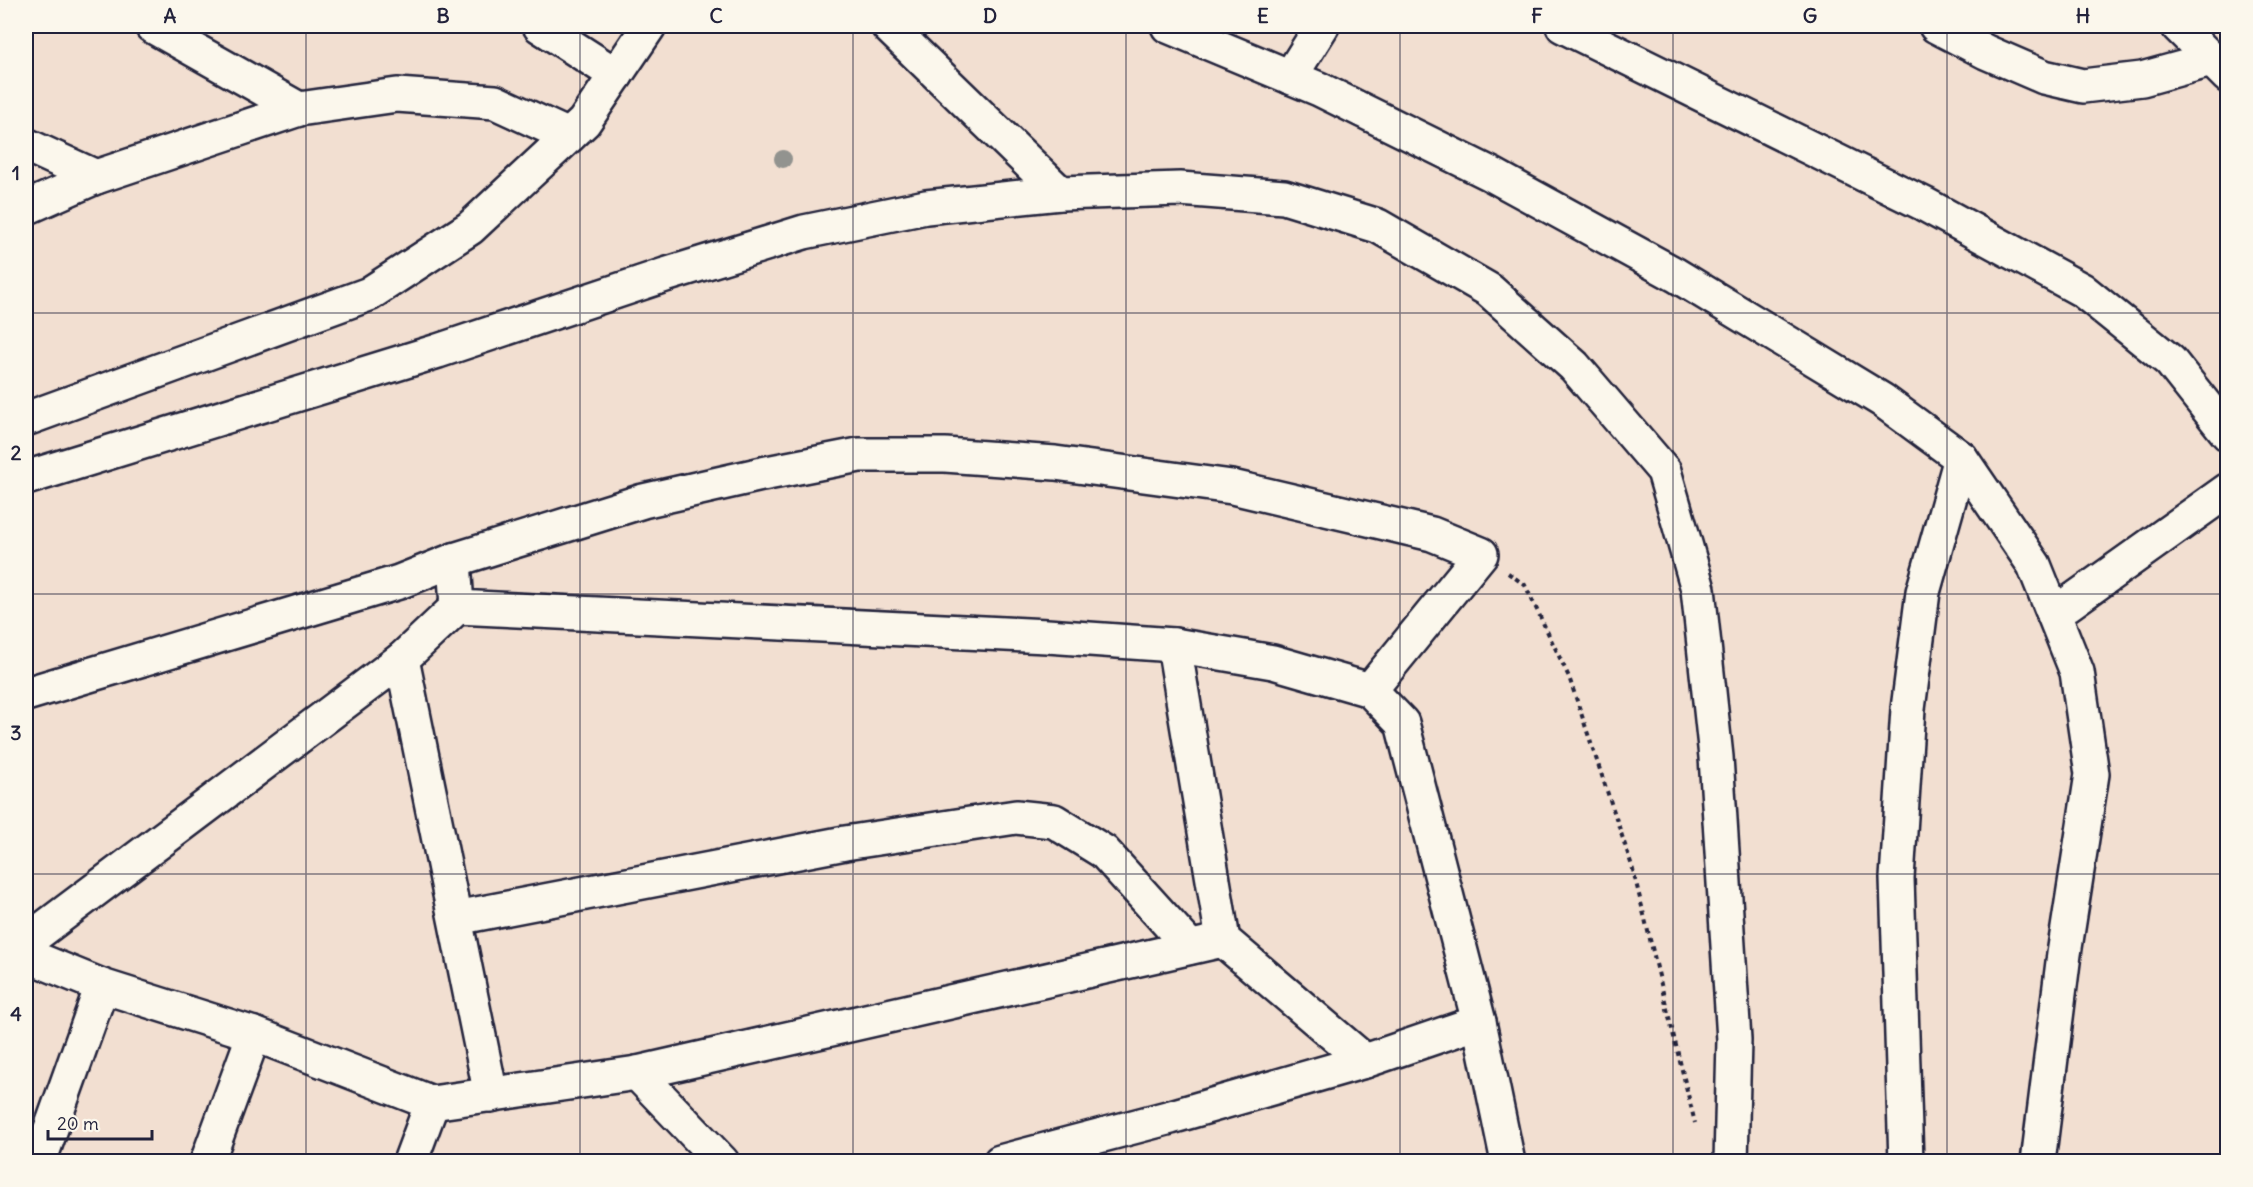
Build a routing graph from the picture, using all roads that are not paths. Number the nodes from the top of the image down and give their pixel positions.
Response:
1 (152, 26) edge
2 (540, 26) edge
3 (649, 26) edge
4 (888, 26) edge
5 (1168, 26) edge
6 (1322, 26) edge
7 (1563, 26) edge
8 (1936, 26) edge
9 (2178, 26) edge
10 (2219, 68) edge
11 (616, 75) junction
12 (1290, 76) junction
13 (299, 109) junction
14 (569, 136) junction
15 (26, 145) edge
16 (96, 177) junction
17 (1060, 193) junction
18 (26, 208) edge
19 (26, 419) edge
20 (2228, 434) edge
21 (1961, 458) junction
22 (26, 478) edge
23 (2228, 490) edge
24 (454, 560) junction
25 (457, 607) junction
26 (2054, 614) junction
27 (1174, 645) junction
28 (402, 659) junction
29 (1370, 690) junction
30 (26, 694) edge
31 (456, 918) junction
32 (1223, 940) junction
33 (26, 942) edge
34 (1190, 947) junction
35 (26, 955) edge
36 (102, 986) junction
37 (1479, 1022) junction
38 (254, 1034) junction
39 (1365, 1061) junction
40 (637, 1073) junction
41 (491, 1095) junction
42 (432, 1103) junction
43 (39, 1161) edge
44 (207, 1161) edge
45 (410, 1161) edge
46 (722, 1161) edge
47 (1000, 1161) edge
48 (1508, 1161) edge
49 (1731, 1161) edge
50 (1906, 1161) edge
51 (2038, 1161) edge

1 - 13 street
2 - 11 street
3 - 11 street
4 - 17 street
5 - 12 street
6 - 12 street
7 - 20 street
8 - 10 street
9 - 10 street
11 - 14 street
12 - 21 street
13 - 14 street
13 - 16 street
14 - 19 street
15 - 16 street
16 - 18 street
17 - 22 street
17 - 49 street
21 - 26 street
21 - 50 street
23 - 26 street
24 - 25 street
24 - 29 street
24 - 30 street
25 - 27 street
25 - 28 street
26 - 51 street
27 - 29 street
27 - 32 street
28 - 31 street
28 - 33 street
29 - 37 street
31 - 34 street
31 - 41 street
32 - 34 street
32 - 39 street
34 - 40 street
35 - 36 street
36 - 38 street
36 - 43 street
37 - 39 street
37 - 48 street
38 - 42 street
38 - 44 street
39 - 47 street
40 - 41 street
40 - 46 street
41 - 42 street
42 - 45 street

